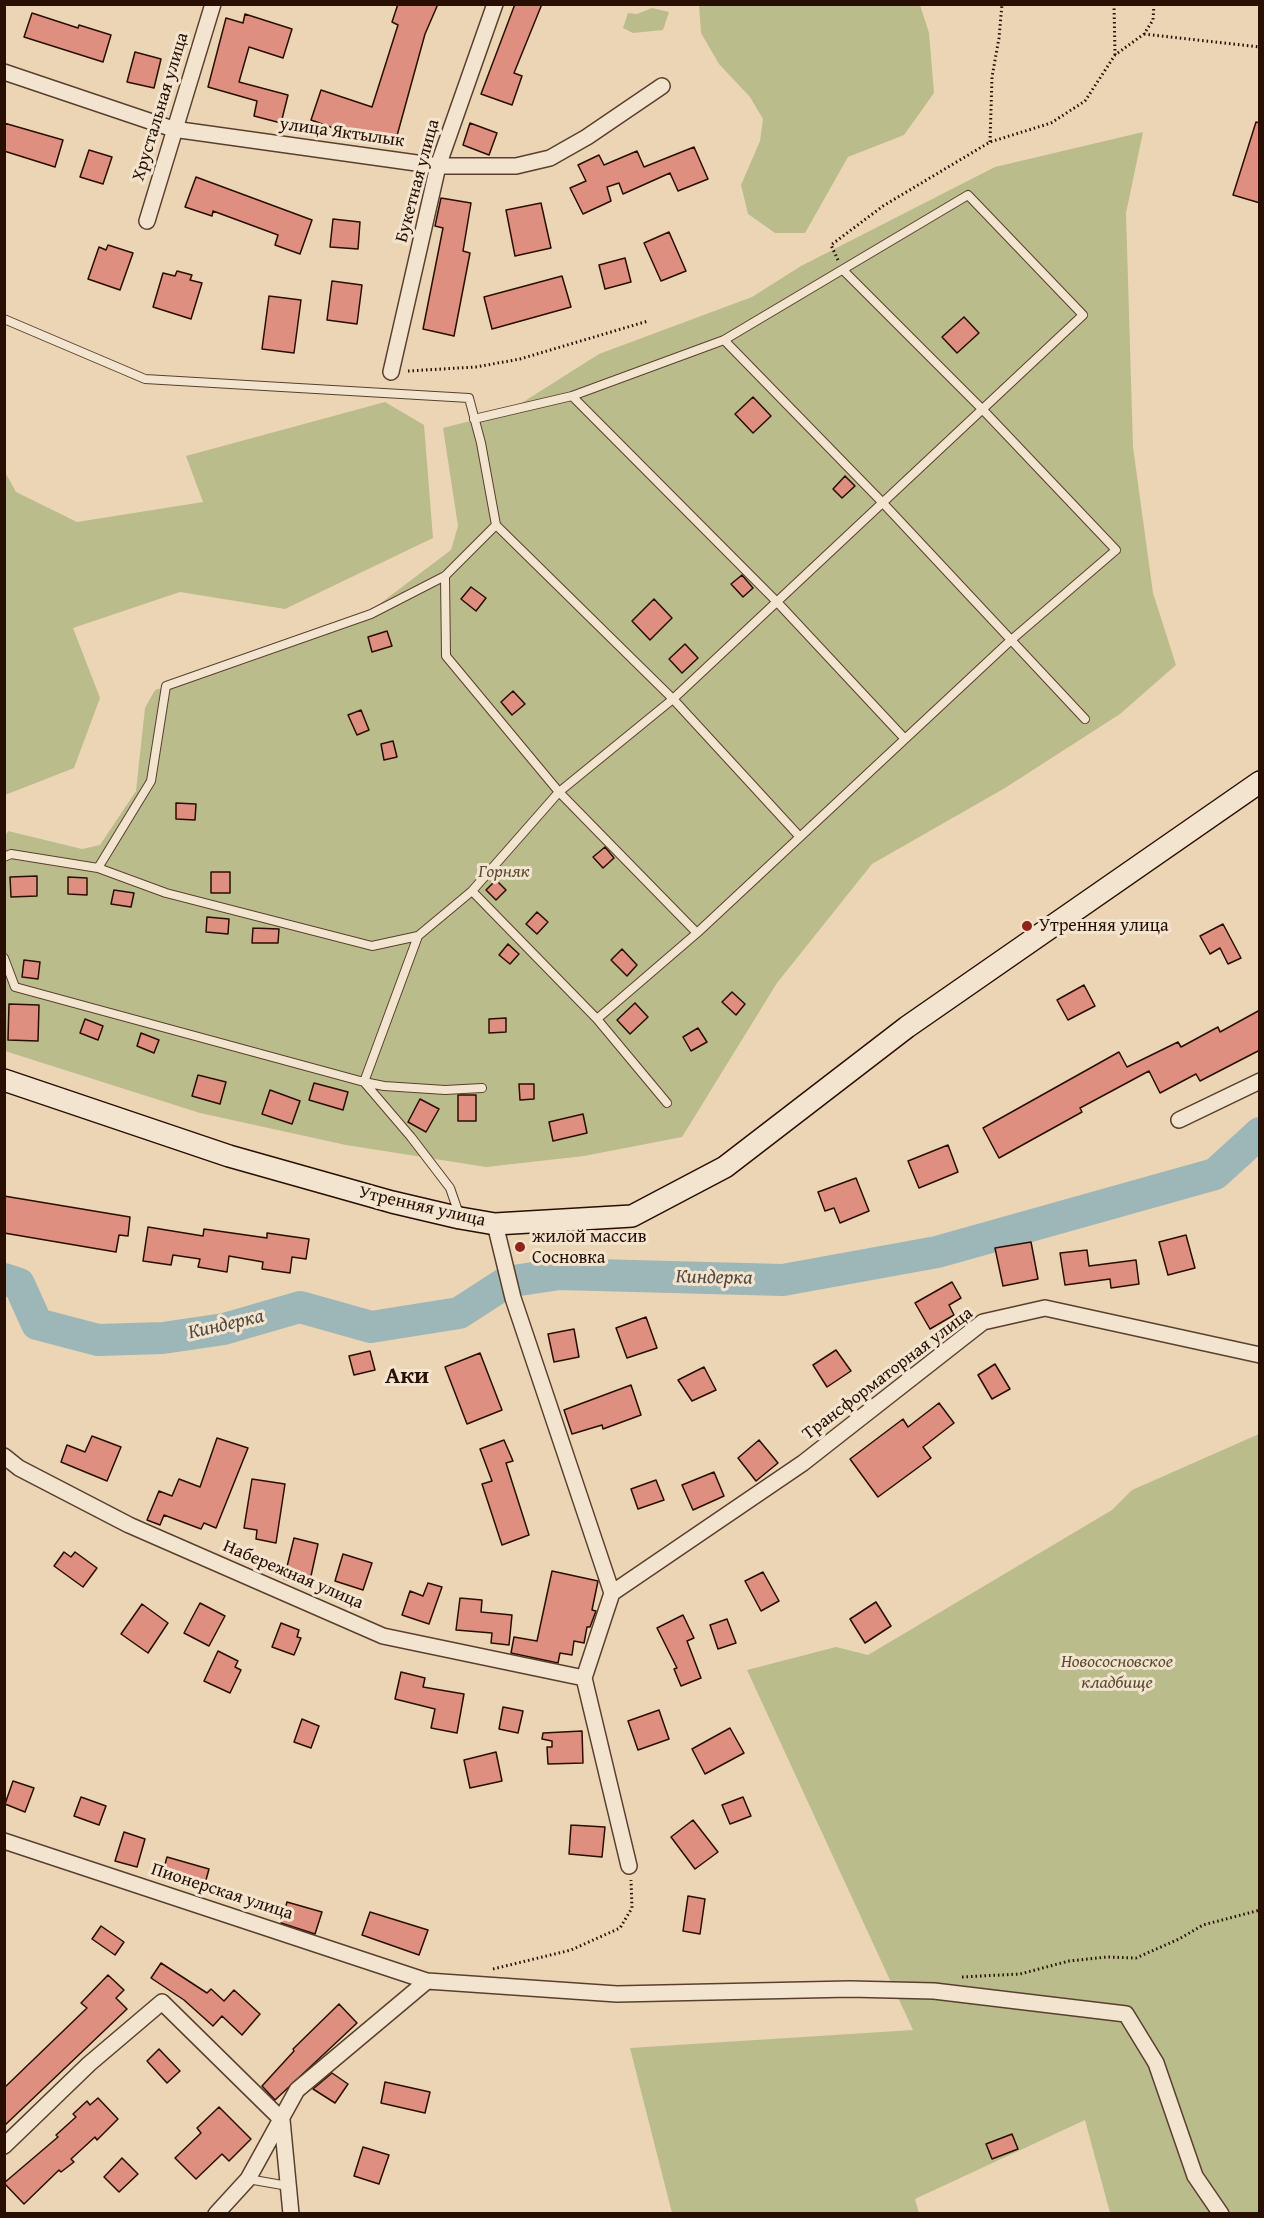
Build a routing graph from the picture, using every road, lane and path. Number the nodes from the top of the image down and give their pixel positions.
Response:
1 (213, 4) edge
2 (495, 4) edge
3 (1002, 4) edge
4 (1114, 4) edge
5 (1154, 4) edge
6 (1144, 34) junction
7 (1260, 47) edge
8 (1115, 55) junction
9 (4, 72) edge
10 (662, 86) dead end
11 (173, 129) junction
12 (990, 142) junction
13 (438, 166) junction
14 (147, 221) dead end
15 (843, 270) junction
16 (4, 319) edge
17 (648, 321) dead end
18 (724, 340) junction
19 (391, 372) joint
20 (572, 396) junction
21 (984, 411) junction
22 (474, 419) junction
23 (882, 502) junction
24 (496, 525) junction
25 (445, 576) junction
26 (778, 603) junction
27 (1010, 641) junction
28 (673, 699) junction
29 (1085, 719) dead end
30 (905, 739) junction
31 (1260, 782) edge
32 (559, 792) junction
33 (800, 837) junction
34 (4, 857) edge
35 (98, 868) junction
36 (472, 891) junction
37 (697, 933) junction
38 (418, 936) junction
39 (4, 958) edge
40 (597, 1019) junction
41 (4, 1080) edge
42 (1260, 1080) edge
43 (364, 1082) junction
44 (482, 1088) dead end
45 (667, 1102) dead end
46 (1179, 1120) dead end
47 (460, 1218) junction
48 (495, 1224) junction
49 (1260, 1355) edge
50 (4, 1456) edge
51 (612, 1593) junction
52 (584, 1678) junction
53 (4, 1840) edge
54 (629, 1866) joint
55 (1260, 1910) edge
56 (427, 1980) junction
57 (471, 1984) junction
58 (934, 1991) junction
59 (282, 2120) junction
60 (4, 2146) edge
61 (248, 2180) junction
62 (288, 2186) junction
63 (216, 2214) edge
64 (291, 2214) edge
65 (1221, 2214) edge

1 - 11 street, Хрустальная улица
2 - 13 street, Букетная улица
3 - 12 path
4 - 8 path
5 - 6 path
6 - 7 path
6 - 8 path
8 - 12 path
9 - 11 street, улица Яктылык
10 - 13 street, улица Яктылык
11 - 13 street, улица Яктылык
11 - 14 street, Хрустальная улица
12 - 15 path
13 - 19 street, Букетная улица
15 - 18 lane
15 - 21 lane
15 - 21 lane
16 - 22 lane
17 - 19 path
18 - 20 lane
18 - 23 lane
20 - 22 lane
20 - 26 lane
21 - 23 lane
21 - 27 lane
22 - 24 lane
23 - 26 lane
23 - 27 lane
24 - 25 lane
24 - 28 lane
25 - 32 lane
25 - 35 lane
26 - 28 lane
26 - 30 lane
27 - 29 lane
27 - 30 lane
28 - 32 lane
28 - 33 lane
30 - 33 lane
31 - 48 street, Утренняя улица
32 - 36 lane
32 - 37 lane
33 - 37 lane
34 - 35 lane
35 - 38 lane
36 - 38 lane
36 - 40 lane
37 - 40 lane
38 - 43 lane
39 - 43 lane
40 - 45 lane
41 - 47 street, Утренняя улица
42 - 46 street
43 - 44 lane
43 - 47 lane
47 - 48 street, Утренняя улица
48 - 51 street
49 - 51 street, Трансформаторная улица
50 - 52 street, Набережная улица
51 - 52 street
52 - 54 street
53 - 56 street, Пионерская улица
54 - 57 path
55 - 58 path
56 - 57 street, Пионерская улица
56 - 59 street
57 - 58 street, Пионерская улица
58 - 65 street, Пионерская улица
59 - 60 street
59 - 61 street
59 - 62 street
61 - 62 lane
61 - 63 street
62 - 64 street

